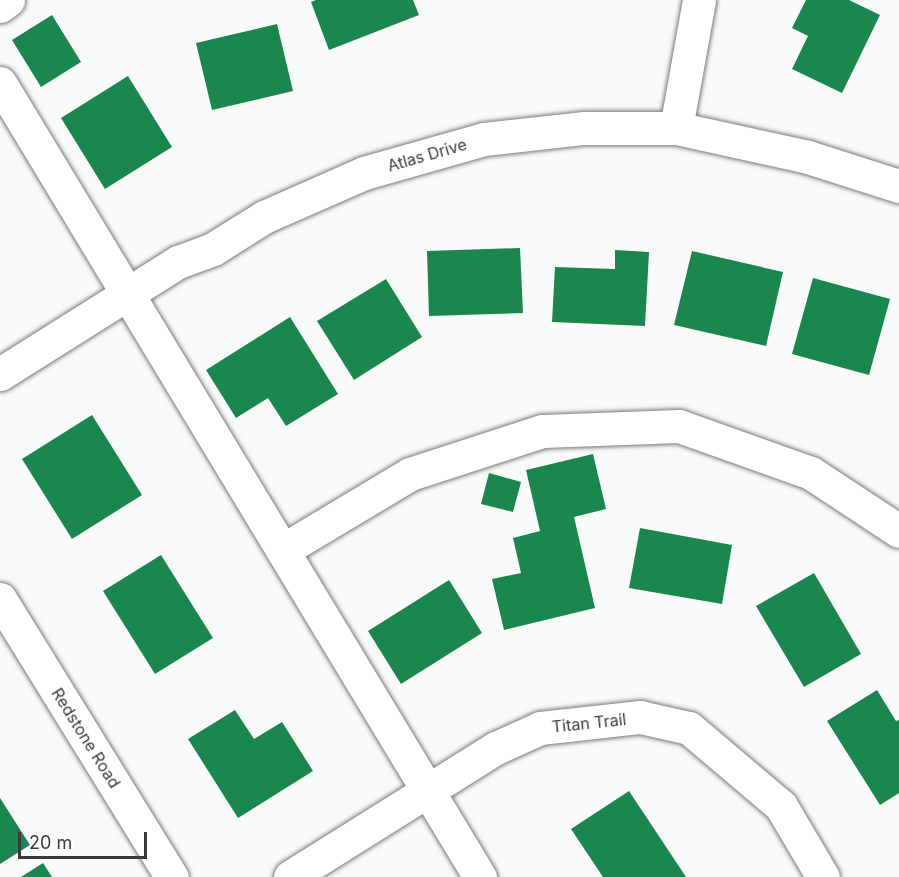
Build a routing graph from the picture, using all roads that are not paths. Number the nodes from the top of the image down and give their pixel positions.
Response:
1 (8, 0) edge
2 (699, 0) edge
3 (0, 6) edge
4 (0, 83) edge
5 (676, 128) junction
6 (899, 186) edge
7 (128, 293) junction
8 (0, 374) edge
9 (899, 531) edge
10 (283, 550) junction
11 (0, 599) edge
12 (428, 791) junction
13 (172, 877) edge
14 (290, 877) edge
15 (480, 877) edge
16 (823, 877) edge

1 - 3 street
2 - 5 street
4 - 7 street
5 - 6 street, Atlas Drive
5 - 7 street, Atlas Drive
7 - 8 street, Atlas Drive
7 - 10 street
9 - 10 street
10 - 12 street
11 - 13 street, Redstone Road
12 - 14 street, Titan Trail
12 - 15 street
12 - 16 street, Titan Trail

